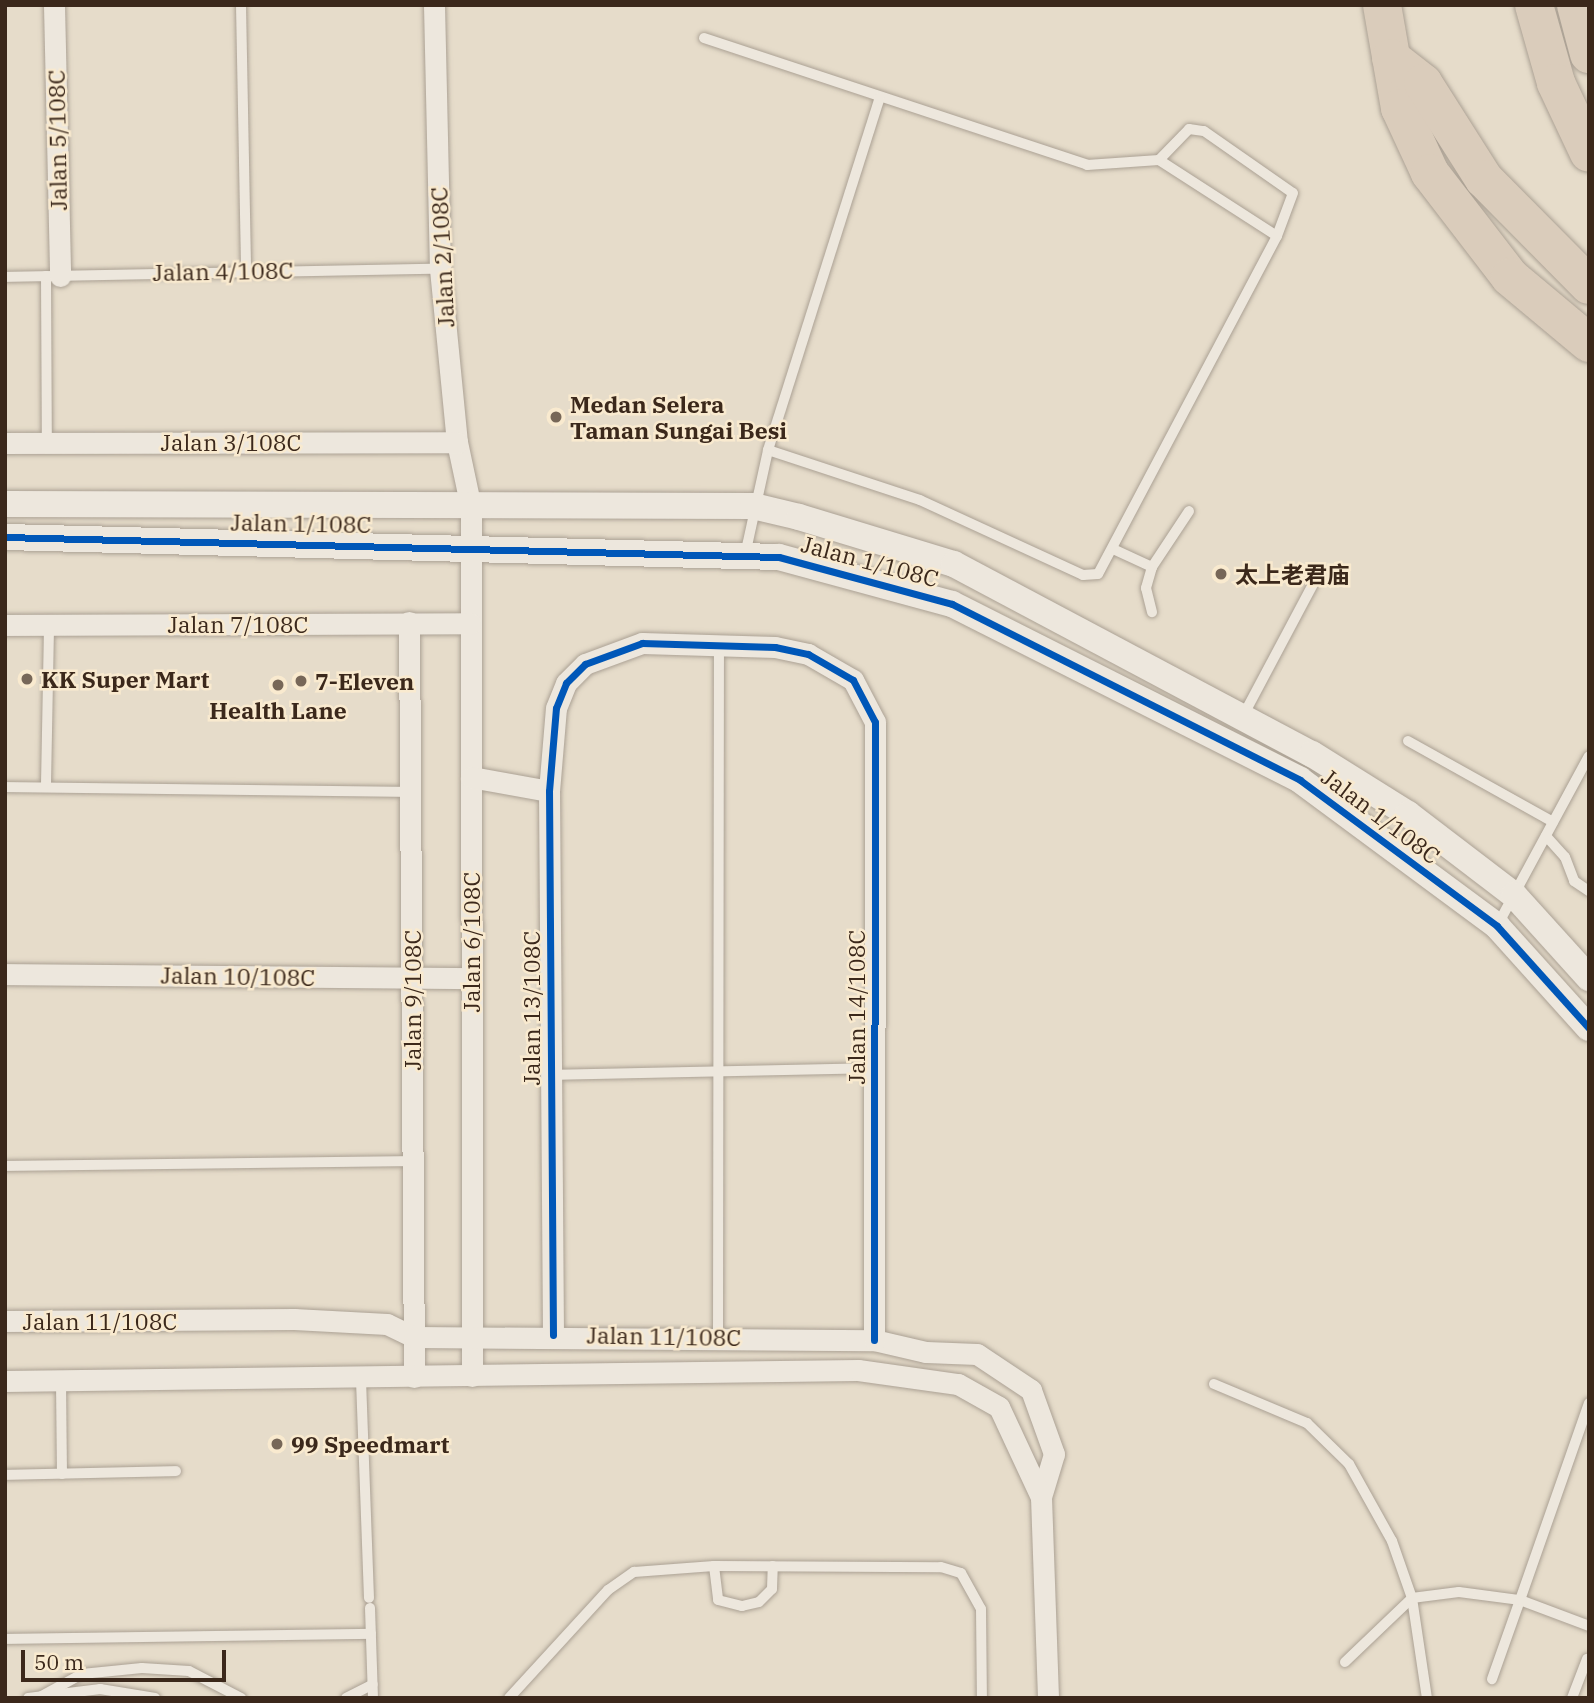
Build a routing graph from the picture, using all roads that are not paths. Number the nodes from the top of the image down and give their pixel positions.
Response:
1 (54, 5) edge
2 (240, 5) edge
3 (434, 5) edge
4 (1382, 5) edge
5 (1534, 5) edge
6 (1576, 5) edge
7 (704, 38) dead end
8 (1589, 54) edge
9 (1391, 58) junction
10 (880, 97) junction
11 (1589, 153) edge
12 (1159, 160) junction
13 (1277, 236) junction
14 (440, 269) junction
15 (246, 270) junction
16 (53, 276) junction
17 (5, 277) edge
18 (1589, 285) edge
19 (1589, 342) edge
20 (47, 442) junction
21 (457, 442) junction
22 (5, 443) edge
23 (768, 450) junction
24 (5, 504) edge
25 (753, 506) junction
26 (471, 508) junction
27 (1189, 511) dead end
28 (5, 537) edge
29 (470, 544) junction
30 (1113, 549) junction
31 (745, 555) junction
32 (1152, 567) junction
33 (1317, 577) dead end
34 (1152, 612) dead end
35 (409, 622) junction
36 (471, 623) junction
37 (5, 625) edge
38 (49, 625) junction
39 (719, 647) junction
40 (1241, 719) junction
41 (1408, 741) dead end
42 (1589, 756) edge
43 (471, 777) junction
44 (46, 784) junction
45 (5, 787) edge
46 (411, 792) junction
47 (550, 792) junction
48 (1553, 822) junction
49 (1546, 836) junction
50 (1589, 891) edge
51 (1514, 895) junction
52 (1497, 926) junction
53 (5, 974) edge
54 (412, 978) junction
55 (471, 978) junction
56 (1589, 978) edge
57 (1589, 1028) edge
58 (875, 1068) junction
59 (719, 1071) junction
60 (551, 1075) junction
61 (413, 1161) junction
62 (5, 1166) edge
63 (5, 1321) edge
64 (552, 1335) junction
65 (414, 1337) junction
66 (472, 1337) junction
67 (718, 1337) junction
68 (874, 1340) junction
69 (414, 1377) junction
70 (472, 1377) junction
71 (361, 1380) junction
72 (5, 1381) edge
73 (61, 1381) junction
74 (1214, 1384) dead end
75 (1589, 1404) edge
76 (176, 1471) dead end
77 (62, 1474) junction
78 (5, 1475) edge
79 (1041, 1497) junction
80 (714, 1566) junction
81 (774, 1566) junction
82 (1412, 1598) junction
83 (1520, 1600) junction
84 (1589, 1626) edge
85 (371, 1634) junction
86 (5, 1639) edge
87 (1588, 1658) edge
88 (1345, 1662) dead end
89 (1492, 1679) dead end
90 (373, 1684) junction
91 (1424, 1696) edge
92 (34, 1697) edge
93 (155, 1698) edge
94 (241, 1698) edge
95 (346, 1698) edge
96 (373, 1698) edge
97 (509, 1698) edge
98 (982, 1698) edge
99 (1048, 1698) edge
100 (1572, 1698) edge

1 - 16 street, Jalan 5/108C
2 - 15 lane
3 - 14 street, Jalan 2/108C
4 - 9 highway
5 - 11 highway
6 - 8 highway
7 - 10 lane
9 - 18 highway
9 - 19 highway
10 - 12 lane
10 - 23 lane
12 - 13 lane
12 - 13 lane
13 - 30 lane
14 - 15 lane, Jalan 4/108C
14 - 21 street, Jalan 2/108C
15 - 16 lane, Jalan 4/108C
16 - 17 lane, Jalan 4/108C
16 - 20 lane
20 - 21 street, Jalan 3/108C
20 - 22 street, Jalan 3/108C
21 - 26 street, Jalan 2/108C
23 - 25 lane
23 - 30 lane
24 - 26 street, Jalan 1/108C
25 - 26 street, Jalan 1/108C
25 - 31 lane
25 - 40 street, Jalan 1/108C
26 - 29 street, Jalan 6/108C
27 - 32 lane
28 - 29 street, Jalan 1/108C
29 - 31 street, Jalan 1/108C
29 - 36 street, Jalan 6/108C
30 - 32 lane
31 - 52 street, Jalan 1/108C
32 - 34 lane
33 - 40 lane
35 - 36 street, Jalan 7/108C
35 - 38 street, Jalan 7/108C
35 - 46 street, Jalan 9/108C
36 - 43 street, Jalan 6/108C
37 - 38 street, Jalan 7/108C
38 - 44 lane
39 - 47 street, Jalan 13/108C
39 - 58 street, Jalan 14/108C
39 - 59 lane
40 - 51 street, Jalan 1/108C
41 - 48 lane
42 - 48 lane
43 - 47 street
43 - 55 street, Jalan 6/108C
44 - 45 lane
44 - 46 lane
46 - 54 street, Jalan 9/108C
47 - 60 street, Jalan 13/108C
48 - 49 lane
49 - 50 lane
49 - 51 lane
51 - 52 lane
51 - 56 street, Jalan 1/108C
52 - 57 street, Jalan 1/108C
53 - 54 street, Jalan 10/108C
54 - 55 street, Jalan 10/108C
54 - 61 street, Jalan 9/108C
55 - 66 street, Jalan 6/108C
58 - 59 lane
58 - 68 street, Jalan 14/108C
59 - 60 lane
59 - 67 lane
60 - 64 street, Jalan 13/108C
61 - 62 lane
61 - 65 street, Jalan 9/108C
63 - 65 street, Jalan 11/108C
64 - 66 street, Jalan 11/108C
64 - 67 street, Jalan 11/108C
65 - 66 street, Jalan 11/108C
65 - 69 street, Jalan 9/108C
66 - 70 street, Jalan 6/108C
67 - 68 street, Jalan 11/108C
68 - 79 street, Jalan 11/108C
69 - 70 street, Jalan 11/108C
69 - 71 street, Jalan 11/108C
70 - 79 street, Jalan 11/108C
71 - 73 street, Jalan 11/108C
71 - 85 lane
72 - 73 street, Jalan 11/108C
73 - 77 lane
74 - 82 lane
75 - 83 lane
76 - 77 lane
77 - 78 lane
79 - 99 street, Jalan 11/108C
80 - 81 lane
80 - 81 lane
80 - 97 lane
81 - 98 lane
82 - 83 lane
82 - 88 lane
82 - 91 lane
83 - 84 lane
83 - 89 lane
85 - 86 lane
85 - 90 lane
87 - 100 lane
90 - 95 lane
90 - 96 lane
92 - 93 lane
92 - 94 lane

